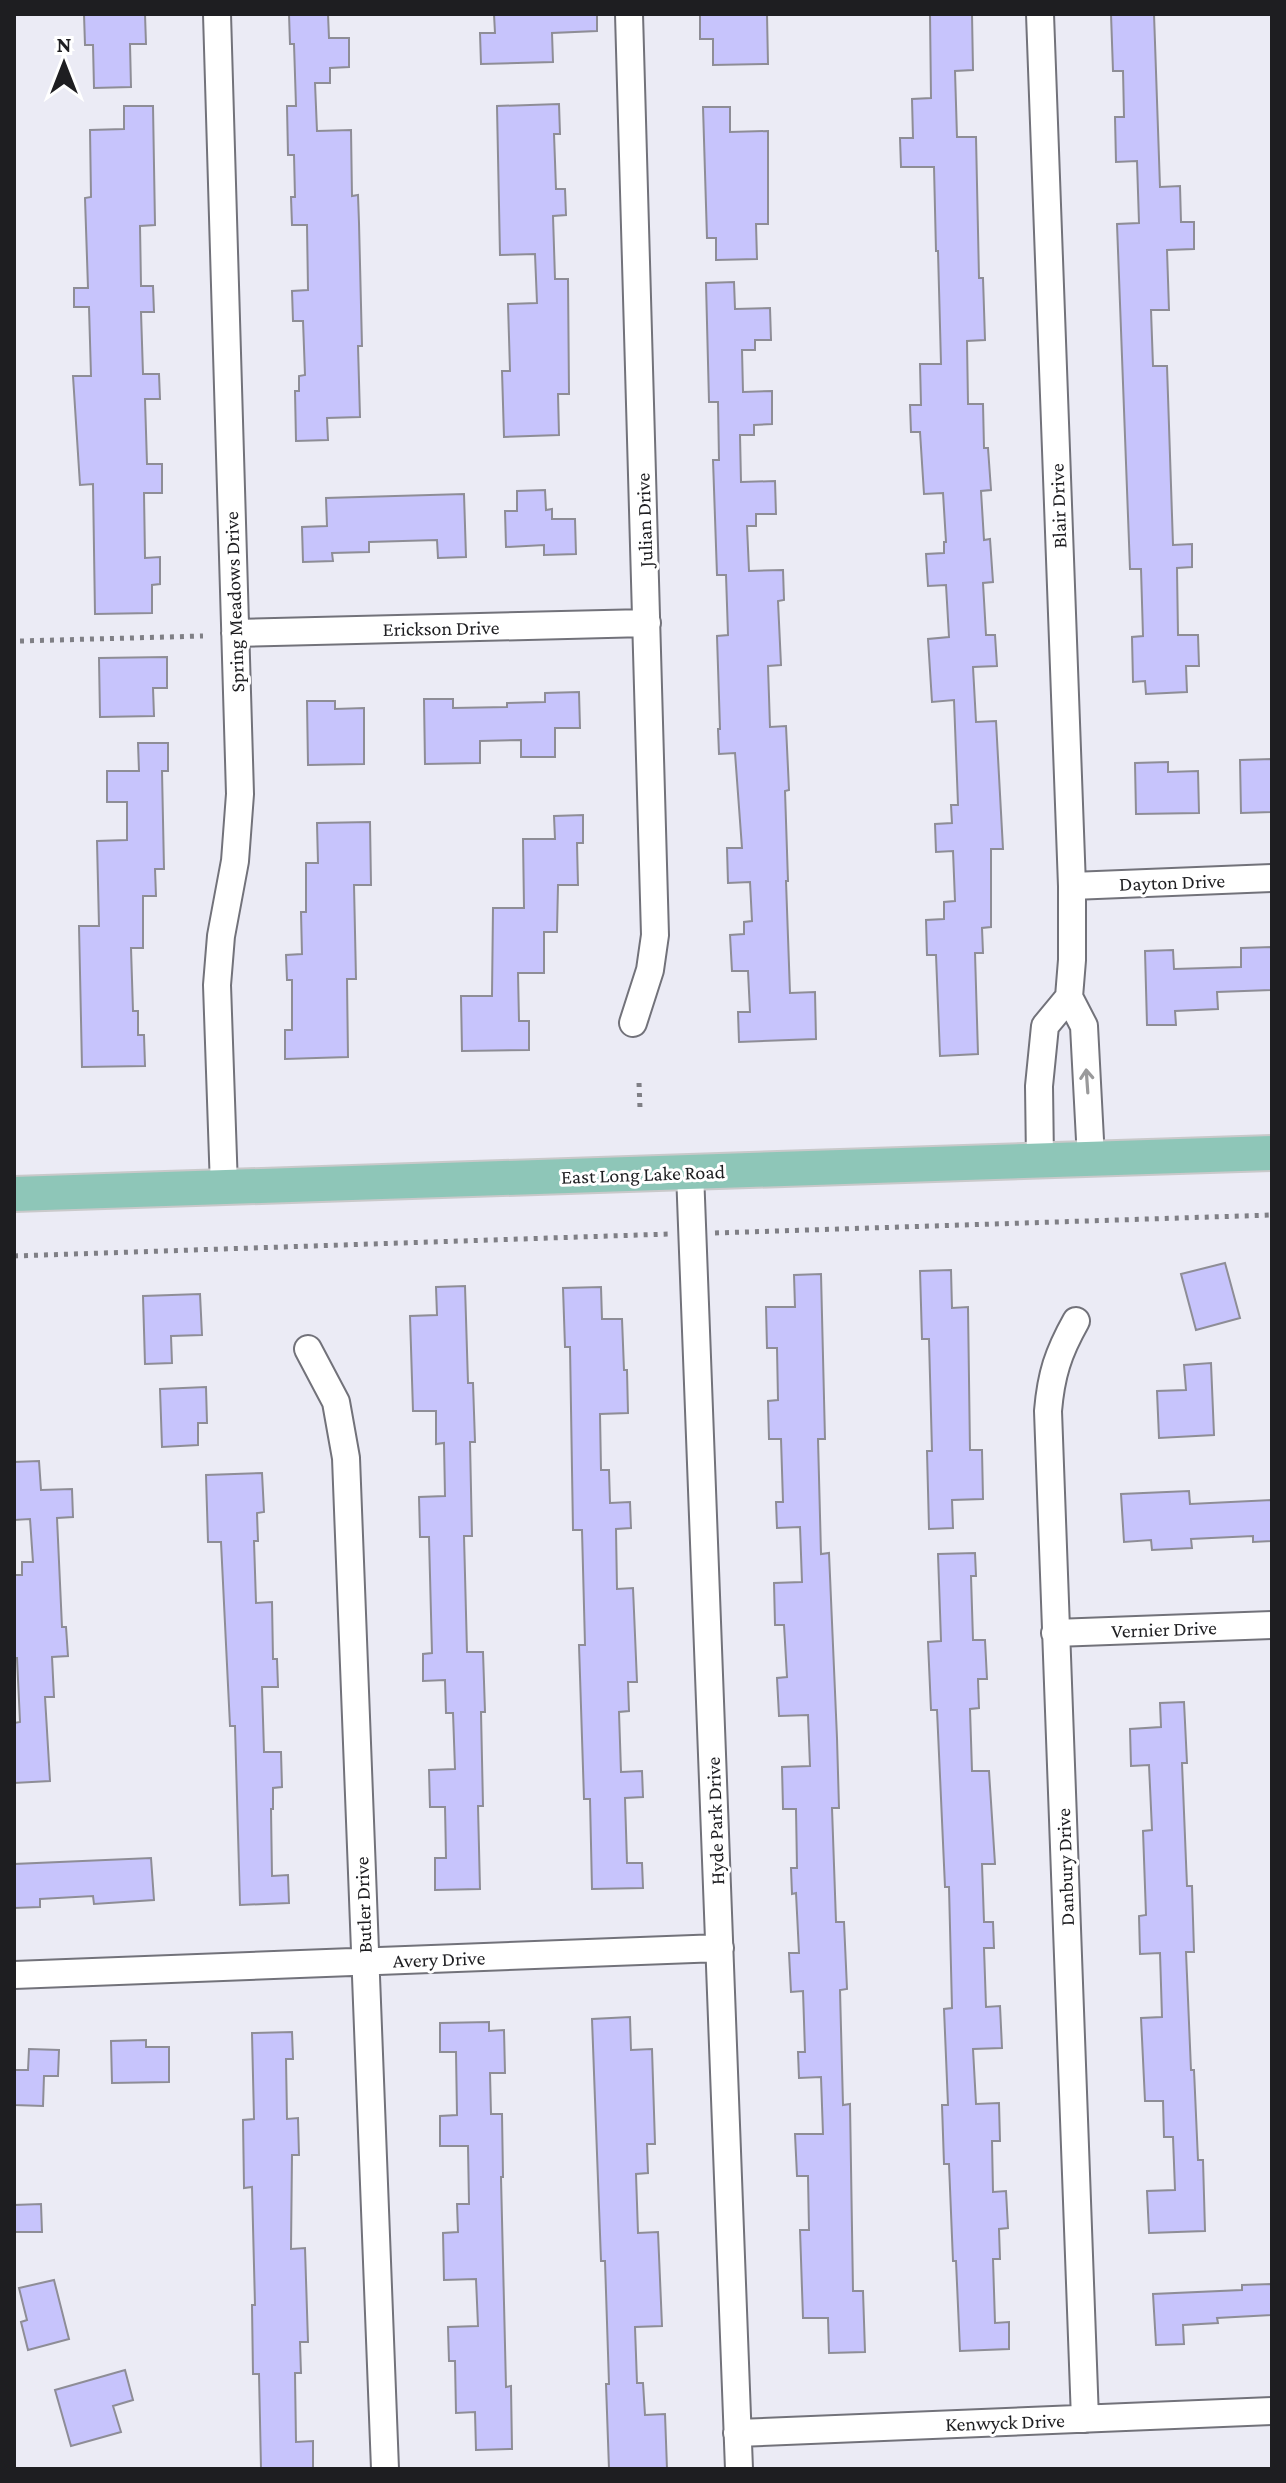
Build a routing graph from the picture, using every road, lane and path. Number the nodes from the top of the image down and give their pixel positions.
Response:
1 (217, 14) edge
2 (629, 14) edge
3 (1040, 14) edge
4 (647, 623) junction
5 (235, 633) junction
6 (203, 636) dead end
7 (20, 641) dead end
8 (1272, 878) edge
9 (1072, 886) junction
10 (1069, 997) junction
11 (633, 1023) dead end
12 (639, 1083) dead end
13 (640, 1108) dead end
14 (1272, 1153) edge
15 (1091, 1159) junction
16 (1040, 1160) junction
17 (690, 1172) junction
18 (224, 1187) junction
19 (14, 1194) edge
20 (1272, 1215) edge
21 (718, 1233) dead end
22 (665, 1235) dead end
23 (14, 1256) edge
24 (1076, 1321) dead end
25 (308, 1349) dead end
26 (1272, 1625) edge
27 (1055, 1633) junction
28 (720, 1948) junction
29 (366, 1962) junction
30 (14, 1975) edge
31 (1272, 2411) edge
32 (1085, 2419) junction
33 (737, 2433) junction
34 (385, 2469) edge
35 (739, 2469) edge

1 - 5 street, Spring Meadows Drive
2 - 4 street, Julian Drive
3 - 9 street, Blair Drive
4 - 5 street, Erickson Drive
4 - 11 street, Julian Drive
5 - 18 street, Spring Meadows Drive
6 - 7 path
8 - 9 street, Dayton Drive
9 - 10 street, Blair Drive
15 -> 10 street, Blair Drive
10 - 16 street
12 - 13 path
14 - 15 main road, East Long Lake Road
15 - 16 main road, East Long Lake Road
16 - 17 main road, East Long Lake Road
17 - 18 main road, East Long Lake Road
17 - 28 street, Hyde Park Drive
18 - 19 main road, East Long Lake Road
20 - 21 path
22 - 23 path
24 - 27 street, Danbury Drive
25 - 29 street, Butler Drive
26 - 27 street, Vernier Drive
27 - 32 street, Danbury Drive
28 - 29 street, Avery Drive
28 - 33 street, Hyde Park Drive
29 - 30 street, Avery Drive
29 - 34 street, Butler Drive
31 - 32 street, Kenwyck Drive
32 - 33 street, Kenwyck Drive
33 - 35 street, Hyde Park Drive

